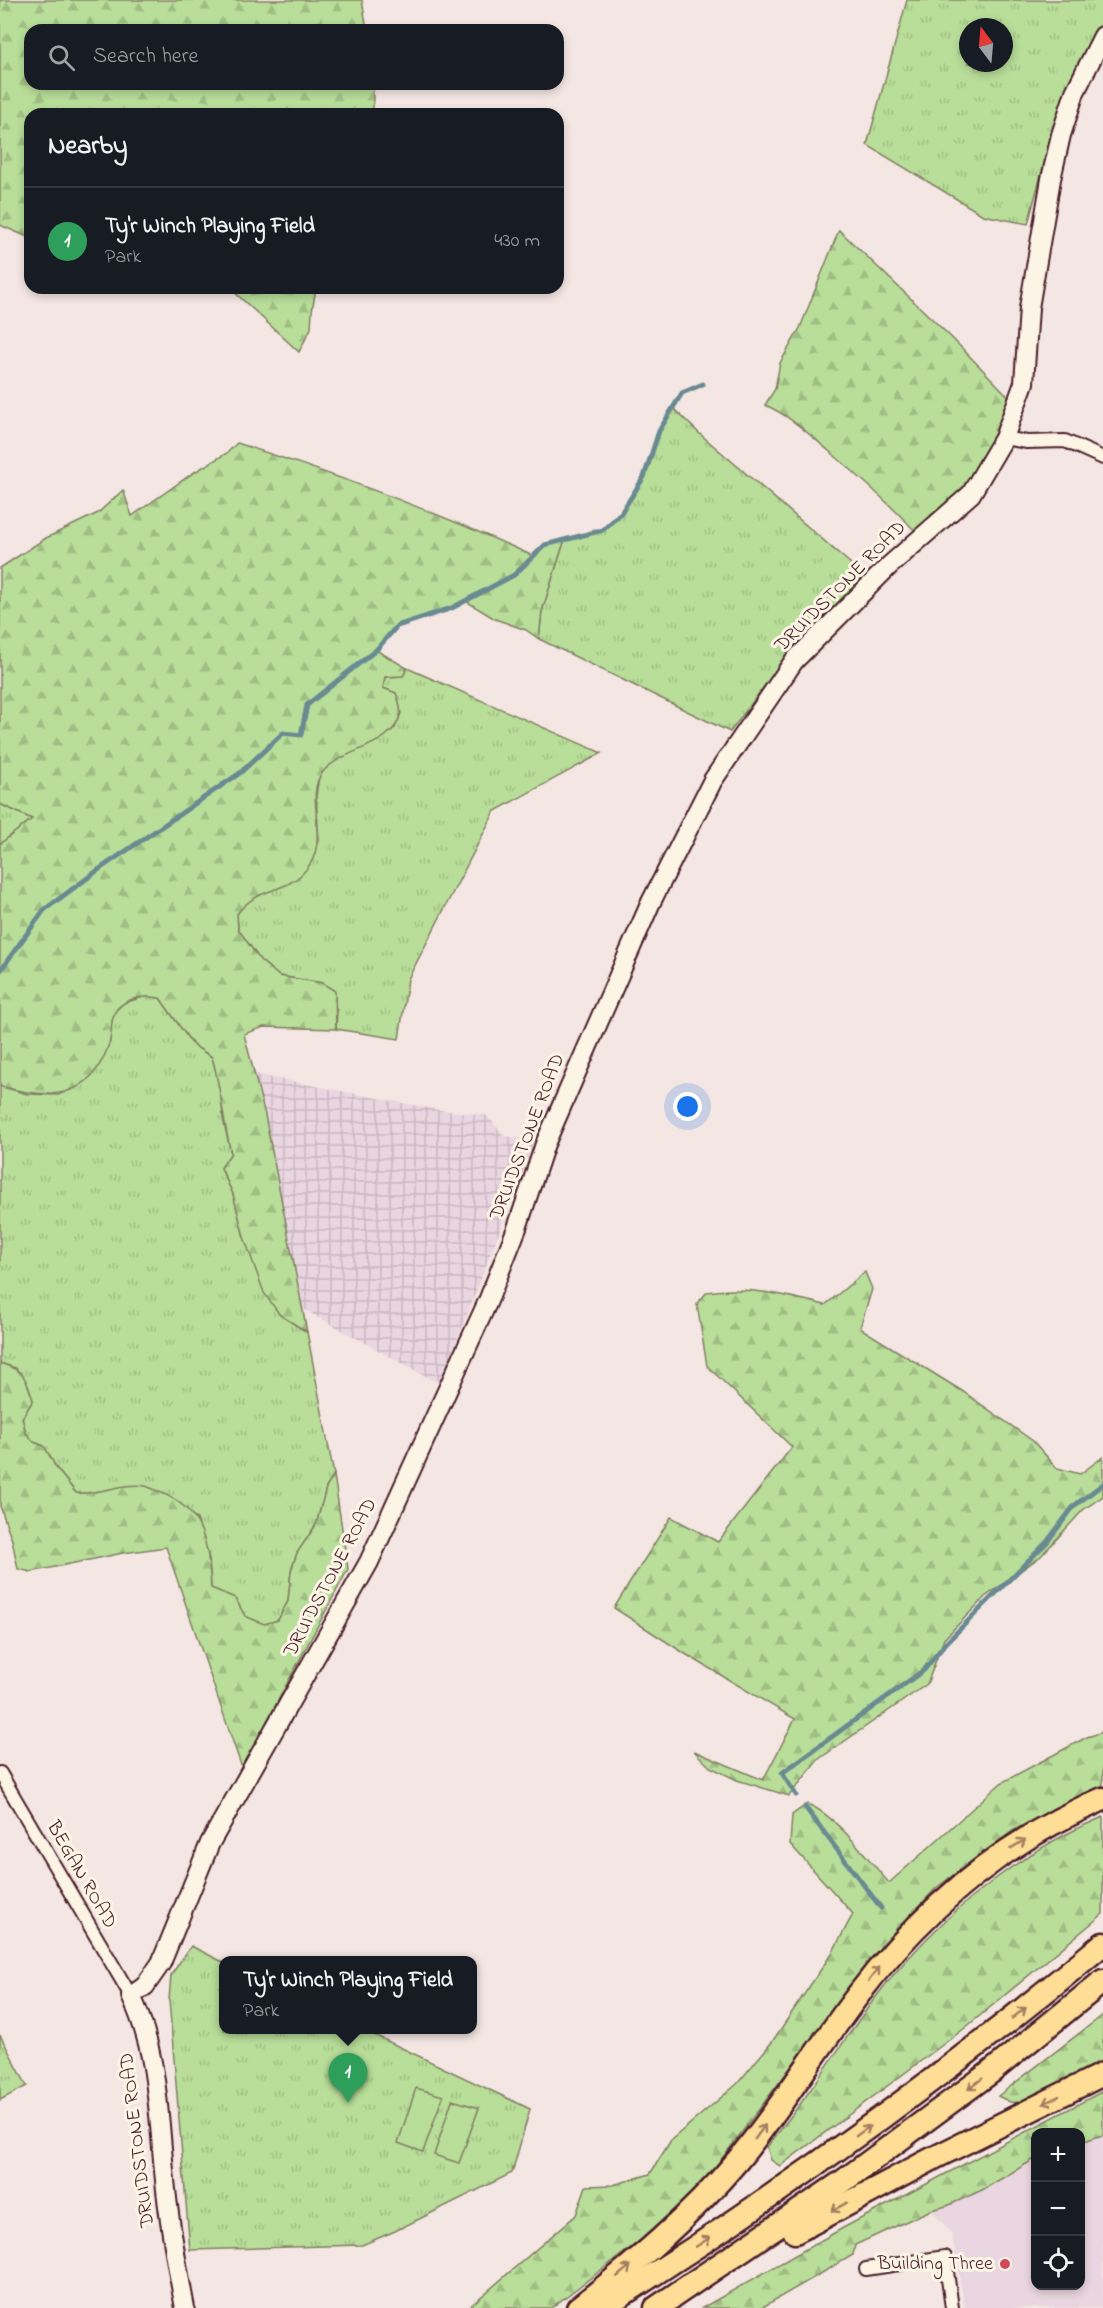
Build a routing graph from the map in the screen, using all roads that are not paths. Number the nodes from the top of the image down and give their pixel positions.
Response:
1 (1103, 36) edge
2 (1004, 438) junction
3 (1103, 458) edge
4 (0, 1773) edge
5 (1103, 1799) edge
6 (1103, 1944) edge
7 (1103, 1981) edge
8 (131, 1996) junction
9 (1103, 2074) edge
10 (866, 2269) dead end
11 (185, 2308) edge
12 (578, 2308) edge
13 (601, 2308) edge
14 (656, 2308) edge
15 (952, 2308) edge

1 - 2 street, DRUIDSTONE ROAD
2 - 3 street
2 - 8 street, DRUIDSTONE ROAD
4 - 8 street, BEGAN ROAD
12 -> 5 highway
13 -> 6 highway
7 -> 14 highway
8 - 11 street, DRUIDSTONE ROAD
9 -> 14 highway
10 - 15 street

